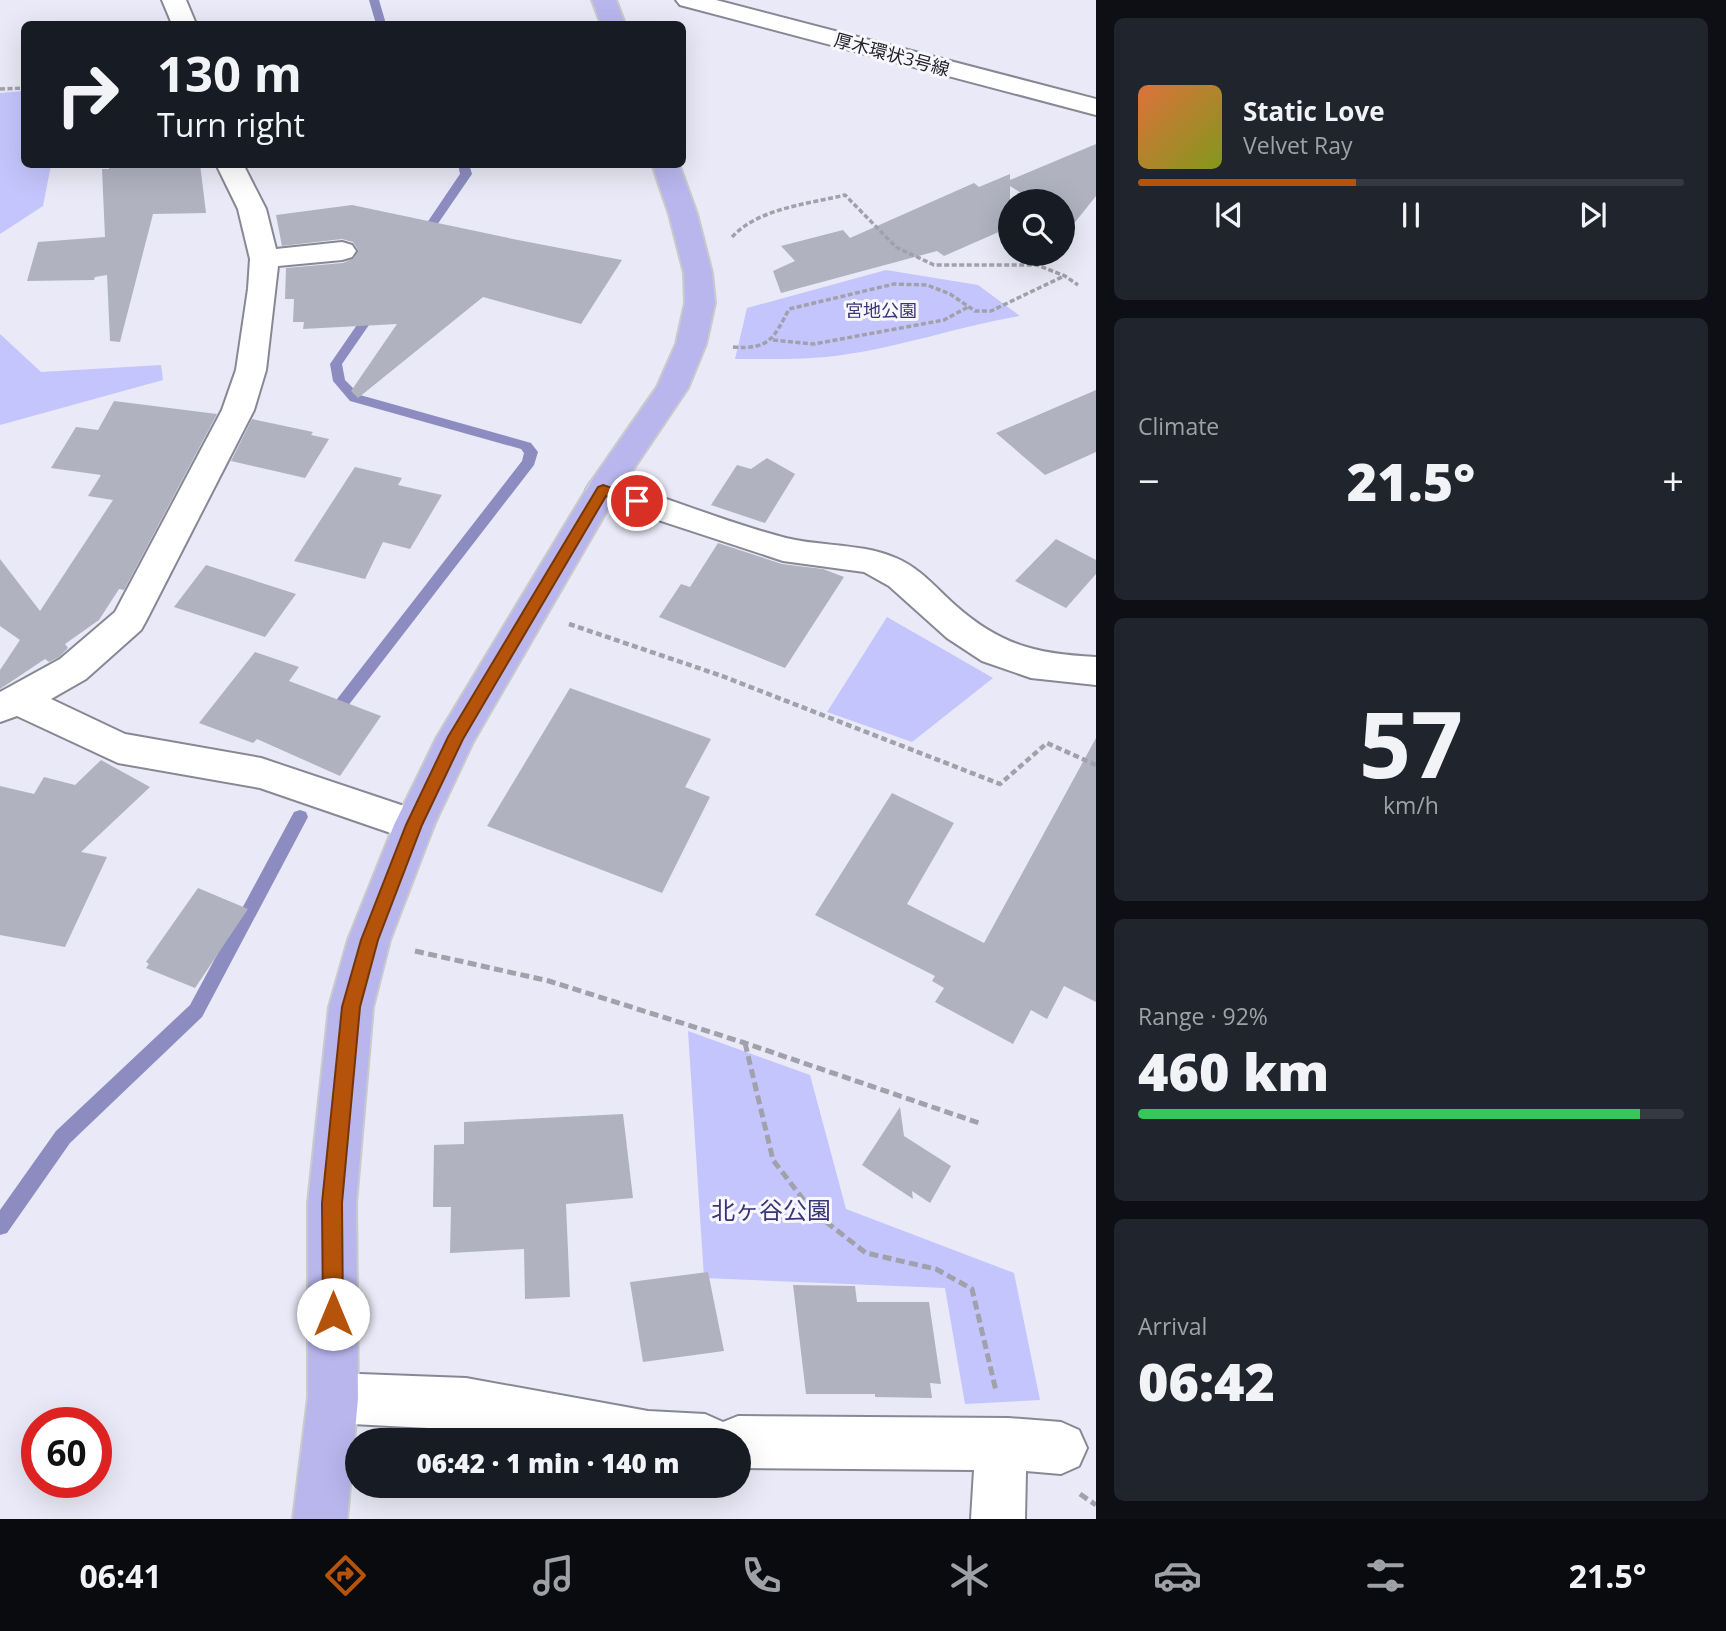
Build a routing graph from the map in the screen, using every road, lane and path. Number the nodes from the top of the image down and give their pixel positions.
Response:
1 (174, 0) edge
2 (604, 0) edge
3 (688, 0) edge
4 (183, 21) edge
5 (612, 21) edge
6 (21, 88) edge
7 (0, 89) edge
8 (1096, 107) edge
9 (231, 168) edge
10 (666, 168) edge
11 (845, 195) dead end
12 (342, 251) dead end
13 (264, 258) junction
14 (1065, 276) junction
15 (1078, 285) dead end
16 (968, 307) junction
17 (773, 340) junction
18 (729, 346) dead end
19 (603, 490) junction
20 (532, 612) junction
21 (1096, 671) edge
22 (9, 704) edge
23 (1096, 765) edge
24 (414, 825) junction
25 (369, 940) junction
26 (745, 1043) junction
27 (982, 1124) dead end
28 (333, 1398) junction
29 (598, 1428) edge
30 (751, 1442) edge
31 (1004, 1445) junction
32 (1061, 1448) dead end
33 (320, 1519) edge
34 (998, 1519) edge

1 - 4 street
2 - 5 main road
3 - 8 street, 厚木環状3号線
6 - 7 path
9 - 13 street
10 - 19 main road
11 - 14 path
12 - 13 street
13 - 22 street
14 - 15 path
14 - 16 path
16 - 17 path
16 - 17 path
17 - 18 path
19 - 20 main road
19 - 21 street
20 - 23 path
20 - 24 main road
22 - 24 street
24 - 25 main road
25 - 26 path
25 - 28 main road
26 - 27 path
26 - 31 path
28 - 29 street
28 - 33 main road
30 - 31 street
31 - 32 street
31 - 34 street

